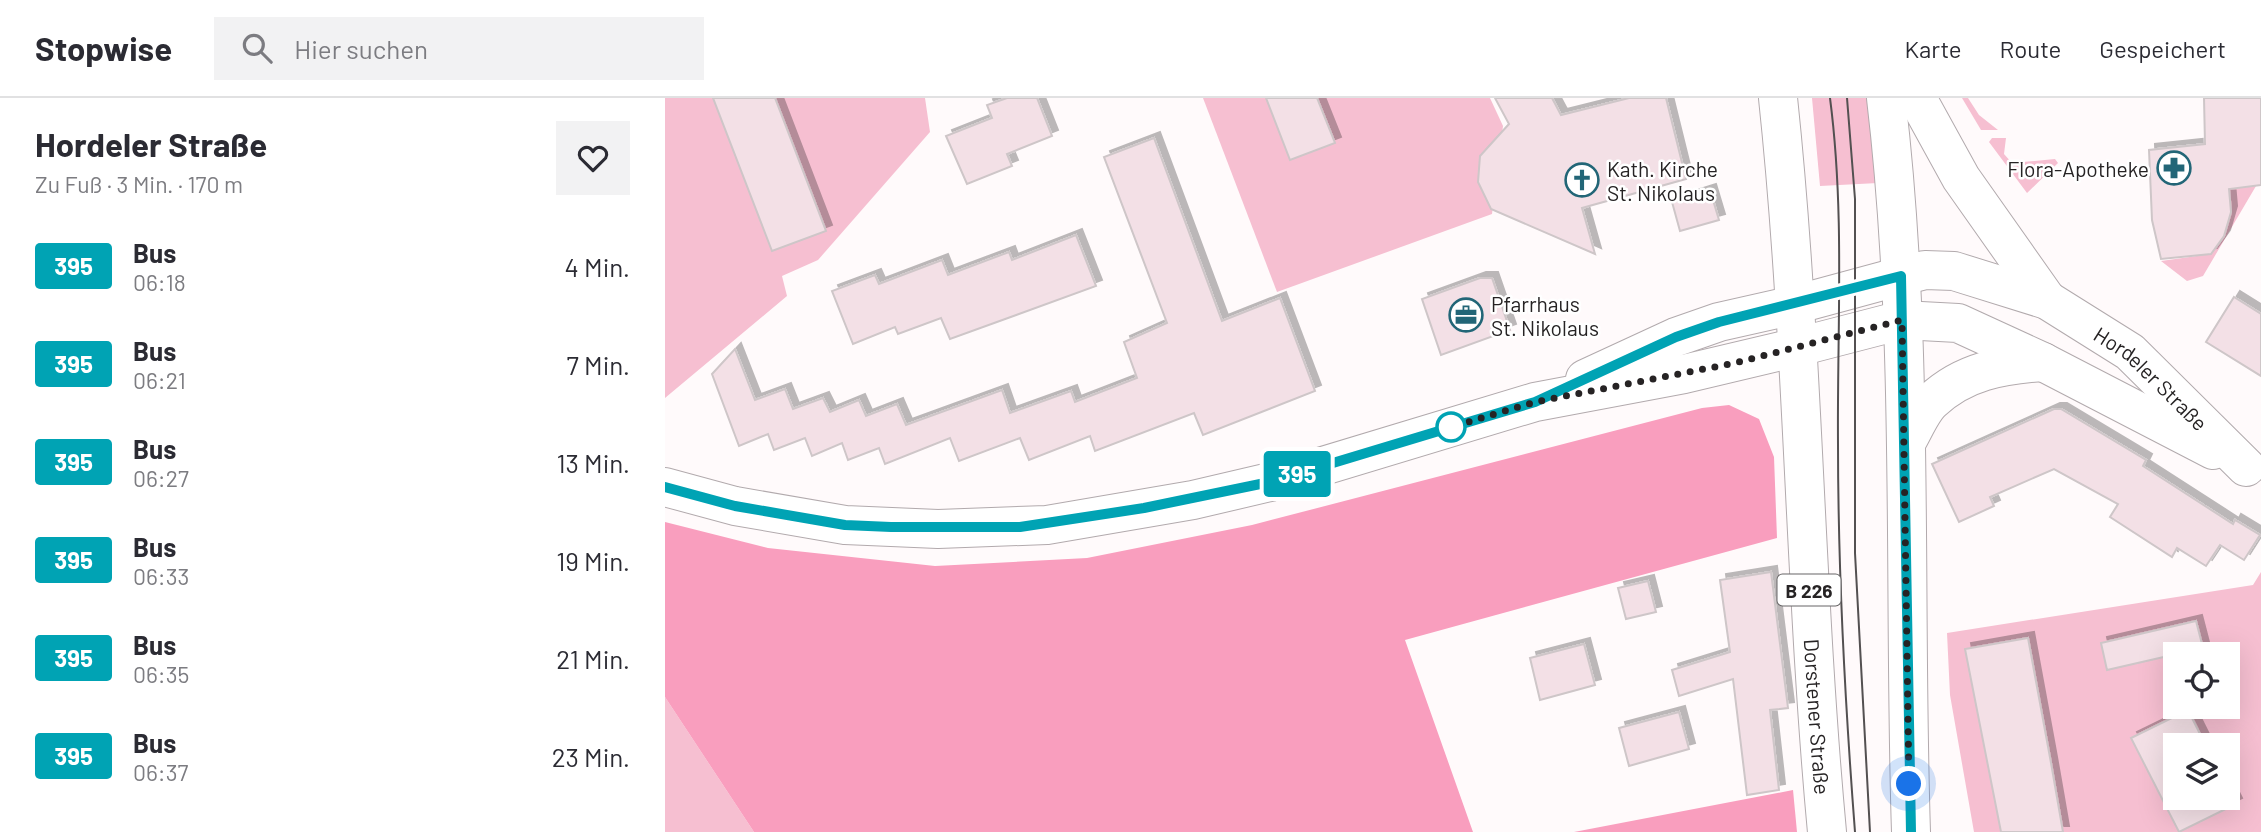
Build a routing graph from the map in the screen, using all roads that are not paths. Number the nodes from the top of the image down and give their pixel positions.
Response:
1 (1778, 98) edge
2 (1886, 98) edge
3 (1917, 98) edge
4 (1901, 276) junction
5 (2047, 300) junction
6 (1794, 305) junction
7 (1902, 320) junction
8 (1798, 347) junction
9 (2043, 362) junction
10 (1535, 402) junction
11 (1906, 443) junction
12 (2254, 471) edge
13 (665, 487) edge
14 (1827, 832) edge
15 (1911, 832) edge

1 - 6 street, Dorstener Straße / B 226
2 - 4 street
3 - 5 street, Hordeler Straße
4 - 5 street, Hordeler Straße
4 - 6 street
4 - 7 street
5 - 12 street, Hordeler Straße
6 - 8 street, Dorstener Straße / B 226
6 - 10 street
7 - 8 street
7 - 9 street, Hordeler Straße
7 - 11 street
8 - 10 street
8 - 14 street, Dorstener Straße / B 226
9 - 11 street
9 - 12 street, Hordeler Straße
10 - 13 street
11 - 15 street

